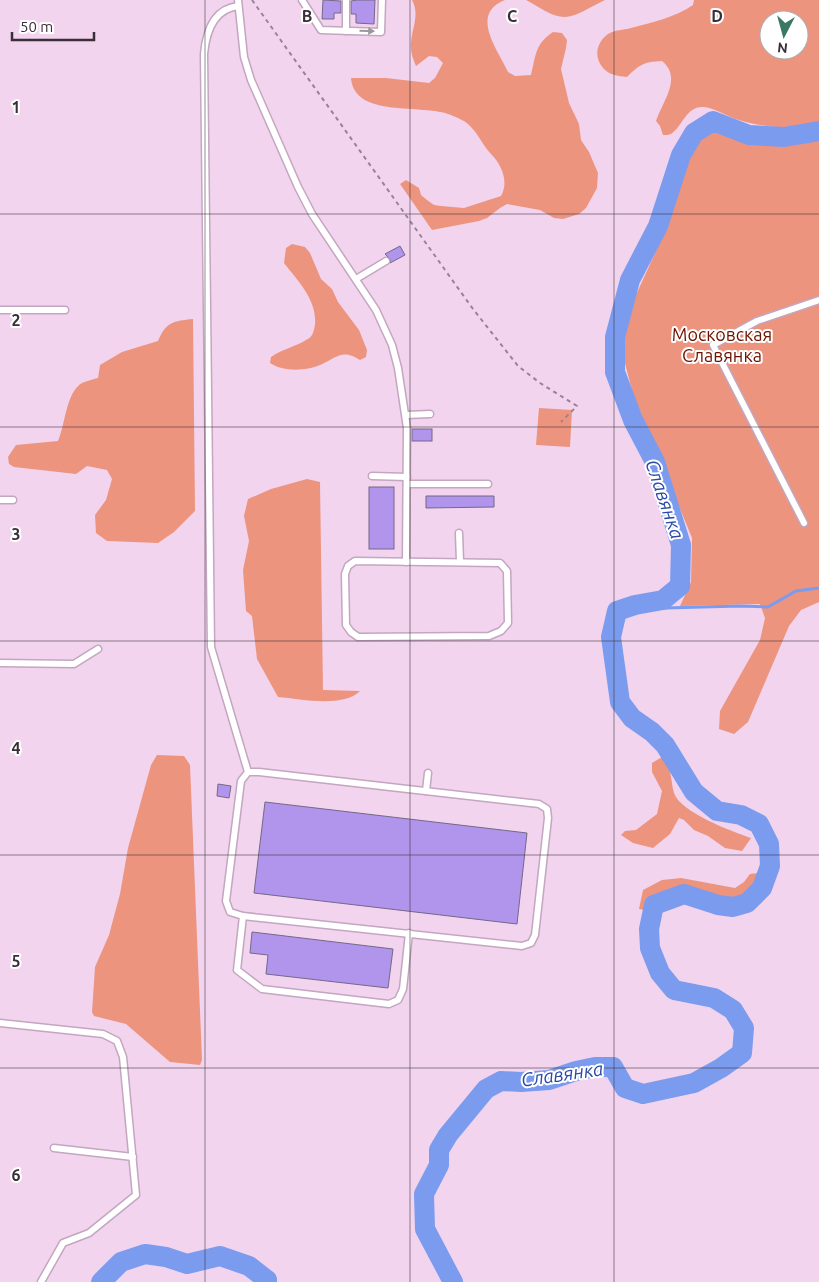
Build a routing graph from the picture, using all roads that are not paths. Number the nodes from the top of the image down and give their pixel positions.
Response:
1 (302, 0) edge
2 (346, 0) edge
3 (382, 0) edge
4 (238, 3) edge
5 (346, 31) junction
6 (386, 261) dead end
7 (356, 279) junction
8 (819, 300) edge
9 (0, 310) edge
10 (65, 310) dead end
11 (430, 414) dead end
12 (406, 415) junction
13 (372, 476) dead end
14 (407, 476) junction
15 (407, 484) junction
16 (488, 484) dead end
17 (0, 500) edge
18 (13, 500) dead end
19 (804, 523) dead end
20 (459, 533) dead end
21 (406, 562) junction
22 (460, 562) junction
23 (98, 650) dead end
24 (0, 663) edge
25 (248, 772) junction
26 (428, 773) dead end
27 (426, 791) junction
28 (243, 916) junction
29 (409, 933) junction
30 (0, 1023) edge
31 (54, 1148) dead end
32 (133, 1157) junction
33 (41, 1282) edge

1 - 5 lane
2 - 5 lane
5 -> 3 lane
4 - 7 lane
4 - 25 lane
6 - 7 lane
7 - 12 lane
8 - 19 lane
9 - 10 lane
11 - 12 lane
12 - 14 lane
13 - 14 lane
14 - 15 lane
15 - 16 lane
15 - 21 lane
17 - 18 lane
20 - 22 lane
21 - 22 lane
21 - 22 lane
23 - 24 lane
25 - 27 lane
25 - 28 lane
26 - 27 lane
27 - 29 lane
28 - 29 lane
28 - 29 lane
30 - 32 lane
31 - 32 lane
32 - 33 lane

